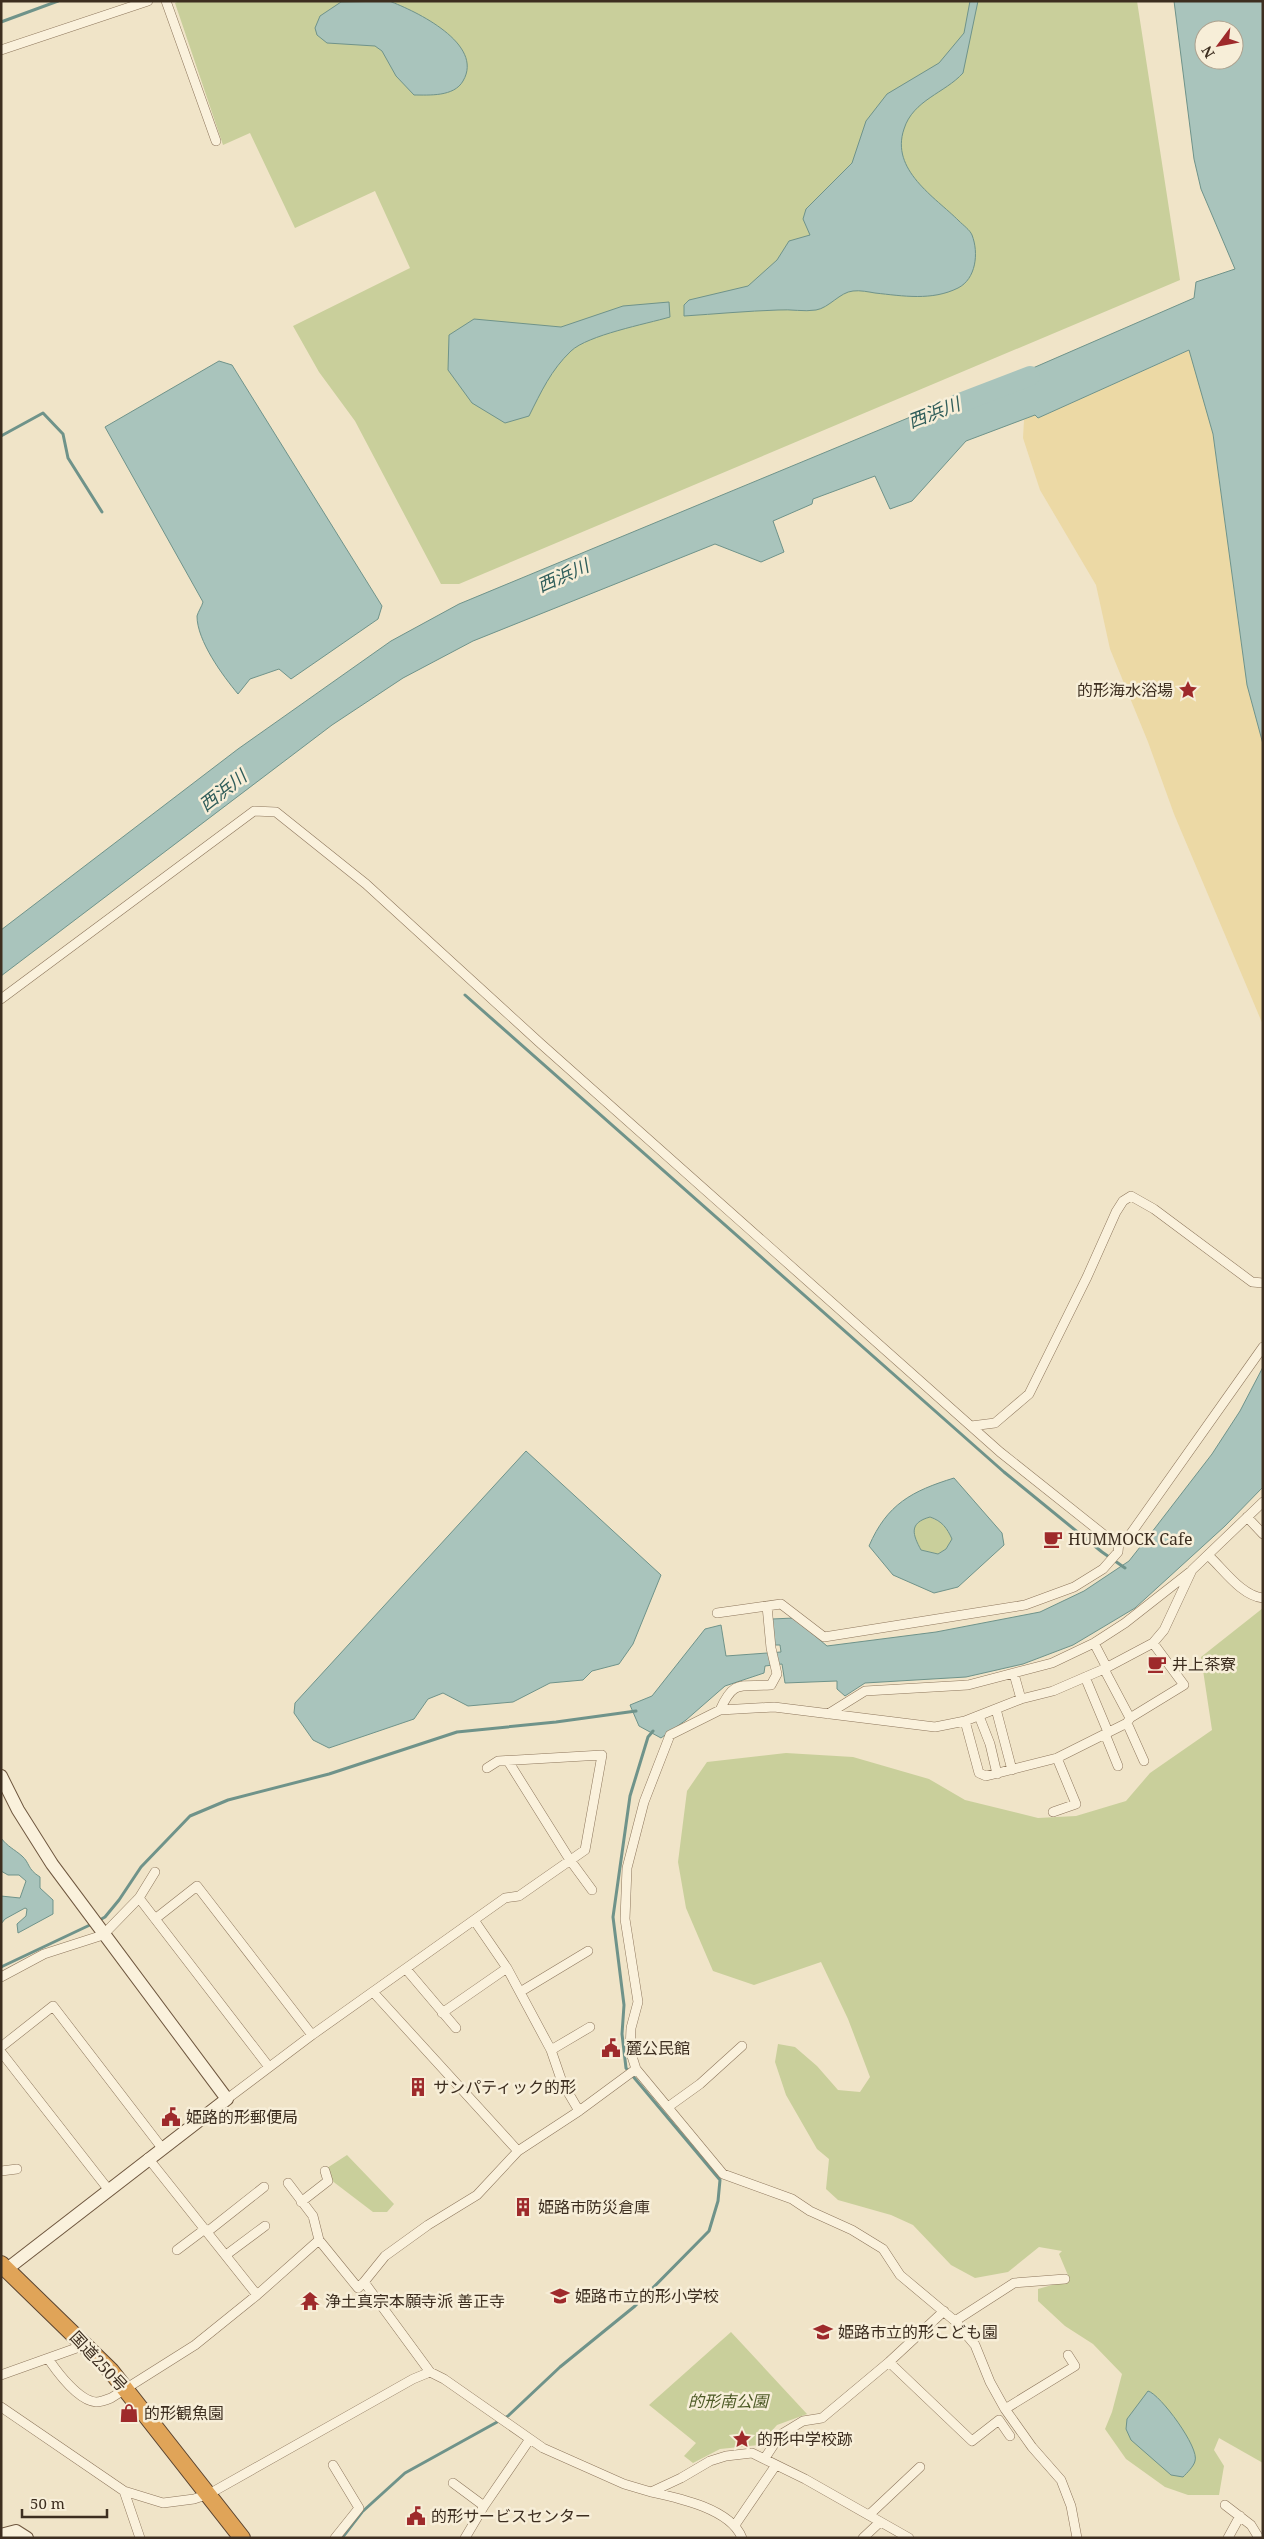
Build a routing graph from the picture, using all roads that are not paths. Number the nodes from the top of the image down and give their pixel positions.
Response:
1 (148, 1) edge
2 (166, 1) edge
3 (1, 50) edge
4 (216, 141) dead end
5 (1, 999) edge
6 (1263, 1283) edge
7 (1263, 1348) edge
8 (971, 1426) junction
9 (1263, 1502) edge
10 (1248, 1517) junction
11 (1263, 1534) edge
12 (1119, 1542) junction
13 (1209, 1556) junction
14 (1192, 1570) junction
15 (1263, 1598) edge
16 (767, 1606) junction
17 (717, 1613) dead end
18 (1094, 1643) junction
19 (1153, 1643) junction
20 (1106, 1668) junction
21 (1014, 1674) junction
22 (1085, 1677) junction
23 (1021, 1699) junction
24 (996, 1709) junction
25 (720, 1710) junction
26 (828, 1714) junction
27 (978, 1716) junction
28 (965, 1720) junction
29 (1129, 1720) junction
30 (1106, 1733) junction
31 (1057, 1758) junction
32 (508, 1761) junction
33 (1144, 1761) dead end
34 (1118, 1766) dead end
35 (487, 1768) dead end
36 (1012, 1770) junction
37 (997, 1774) junction
38 (1, 1776) edge
39 (1053, 1812) dead end
40 (570, 1860) junction
41 (155, 1872) dead end
42 (592, 1890) dead end
43 (139, 1898) junction
44 (155, 1919) junction
45 (474, 1920) junction
46 (98, 1927) junction
47 (588, 1951) dead end
48 (507, 1968) junction
49 (406, 1969) junction
50 (1, 1977) edge
51 (373, 1992) junction
52 (520, 1992) junction
53 (442, 2013) junction
54 (590, 2027) dead end
55 (456, 2028) dead end
56 (312, 2035) junction
57 (742, 2046) dead end
58 (1, 2047) edge
59 (552, 2050) junction
60 (1, 2052) edge
61 (269, 2066) junction
62 (636, 2069) junction
63 (226, 2099) junction
64 (668, 2107) junction
65 (579, 2111) junction
66 (162, 2148) junction
67 (518, 2151) junction
68 (148, 2158) junction
69 (17, 2169) dead end
70 (1, 2171) edge
71 (325, 2171) dead end
72 (288, 2184) dead end
73 (264, 2187) dead end
74 (108, 2188) junction
75 (301, 2202) junction
76 (265, 2226) dead end
77 (206, 2230) junction
78 (319, 2240) junction
79 (177, 2250) dead end
80 (226, 2255) junction
81 (4, 2266) edge
82 (1065, 2279) dead end
83 (364, 2282) junction
84 (258, 2296) junction
85 (944, 2311) junction
86 (955, 2320) junction
87 (85, 2344) junction
88 (1068, 2355) dead end
89 (49, 2360) junction
90 (889, 2362) junction
91 (430, 2372) junction
92 (1, 2376) edge
93 (126, 2389) junction
94 (1, 2406) edge
95 (1006, 2409) junction
96 (1010, 2436) dead end
97 (530, 2439) junction
98 (765, 2458) junction
99 (776, 2464) junction
100 (332, 2465) dead end
101 (920, 2467) dead end
102 (454, 2483) dead end
103 (124, 2491) junction
104 (651, 2492) junction
105 (209, 2494) junction
106 (1225, 2505) dead end
107 (484, 2506) junction
108 (869, 2515) junction
109 (1240, 2516) junction
110 (880, 2522) junction
111 (736, 2524) junction
112 (1, 2535) edge
113 (468, 2537) edge
114 (1080, 2537) edge
115 (27, 2538) edge
116 (140, 2538) edge
117 (242, 2538) edge
118 (335, 2538) edge
119 (742, 2538) edge
120 (863, 2538) edge
121 (909, 2538) edge
122 (1228, 2538) edge
123 (1259, 2538) edge

1 - 3 street
2 - 4 street
5 - 8 street
6 - 8 street
7 - 12 street
8 - 12 street
9 - 10 street
10 - 11 street
10 - 13 street
12 - 16 street
13 - 14 street
13 - 15 street
14 - 18 street
14 - 19 street
16 - 17 street
16 - 25 street
18 - 20 street
18 - 21 street
19 - 20 street
19 - 29 street
20 - 22 street
20 - 29 street
21 - 23 street
21 - 26 street
22 - 23 street
22 - 30 street
23 - 24 street
24 - 27 street
24 - 36 street
25 - 26 street
25 - 62 street
26 - 28 street
27 - 28 street
27 - 37 street
28 - 37 street
29 - 30 street
29 - 33 street
30 - 31 street
30 - 34 street
31 - 36 street
31 - 39 street
32 - 35 street
32 - 40 street
32 - 40 street
36 - 37 street
38 - 46 street
40 - 42 street
40 - 45 street
41 - 43 street
43 - 44 street
43 - 46 street
44 - 56 street
44 - 61 street
45 - 48 street
45 - 49 street
46 - 50 street
46 - 63 street
47 - 52 street
48 - 52 street
48 - 53 street
49 - 51 street
49 - 53 street
51 - 56 street
51 - 67 street
52 - 59 street
53 - 55 street
54 - 59 street
56 - 61 street
57 - 64 street
58 - 66 street
59 - 65 street
60 - 74 street
61 - 63 street
62 - 64 street
62 - 65 street
63 - 66 street
64 - 85 street
65 - 67 street
66 - 68 street
67 - 83 street
68 - 74 street
68 - 77 street
69 - 70 street
71 - 75 street
72 - 75 street
73 - 77 street
74 - 81 street
75 - 78 street
76 - 80 street
77 - 79 street
77 - 80 street
78 - 83 street
78 - 84 street
80 - 84 street
81 - 87 highway, 国道250号
82 - 86 street
83 - 91 street
84 - 93 street
85 - 86 street
85 - 90 street
86 - 95 street
87 - 89 street
87 - 93 highway, 国道250号
88 - 95 street
89 - 92 street
89 - 93 street
90 - 96 street
90 - 98 street
91 - 97 street
91 - 105 street
93 - 105 highway, 国道250号
94 - 103 street
95 - 114 street
97 - 104 street
97 - 107 street
98 - 99 street
98 - 104 street
99 - 108 street
99 - 111 street
100 - 118 street
101 - 108 street
102 - 107 street
103 - 105 street
103 - 116 street
104 - 111 street
105 - 117 highway, 国道250号
106 - 109 street
107 - 113 street
108 - 110 street
109 - 122 street
109 - 123 street
110 - 120 street
110 - 121 street
111 - 119 street
112 - 115 street

